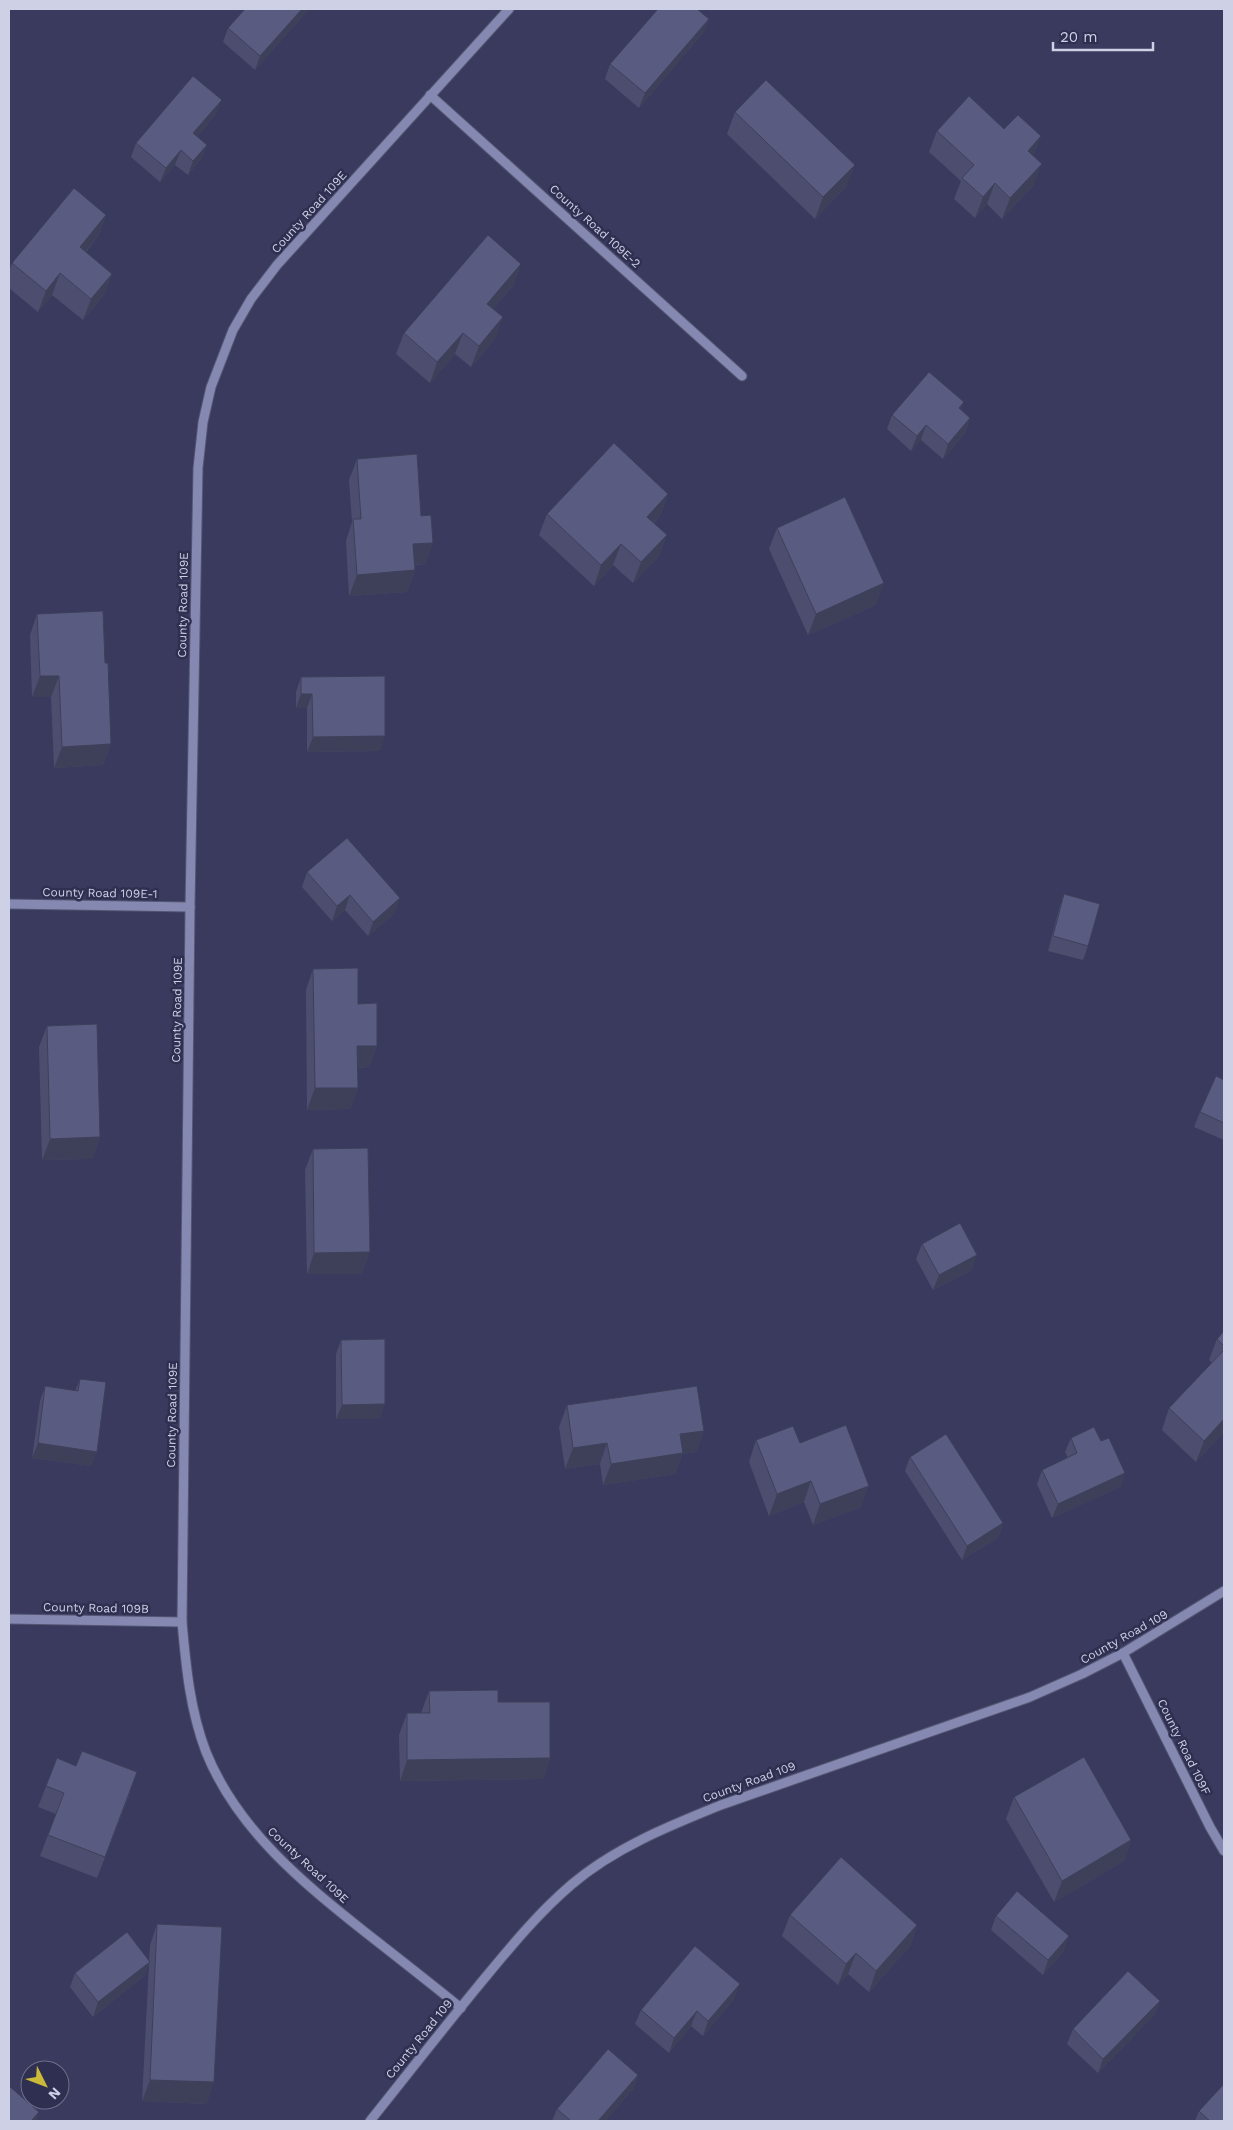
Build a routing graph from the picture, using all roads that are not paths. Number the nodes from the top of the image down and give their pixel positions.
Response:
1 (509, 9) edge
2 (430, 94) junction
3 (742, 376) dead end
4 (9, 904) edge
5 (190, 907) junction
6 (1224, 1592) edge
7 (9, 1620) edge
8 (182, 1622) junction
9 (1123, 1654) junction
10 (1224, 1851) edge
11 (461, 2008) junction
12 (370, 2121) edge

1 - 2 street, County Road 109E
2 - 3 street, County Road 109E-2
2 - 5 street, County Road 109E
4 - 5 street, County Road 109E-1
5 - 8 street, County Road 109E
6 - 9 street, County Road 109
7 - 8 street, County Road 109B
8 - 11 street, County Road 109E
9 - 10 street, County Road 109F
9 - 11 street, County Road 109
11 - 12 street, County Road 109

